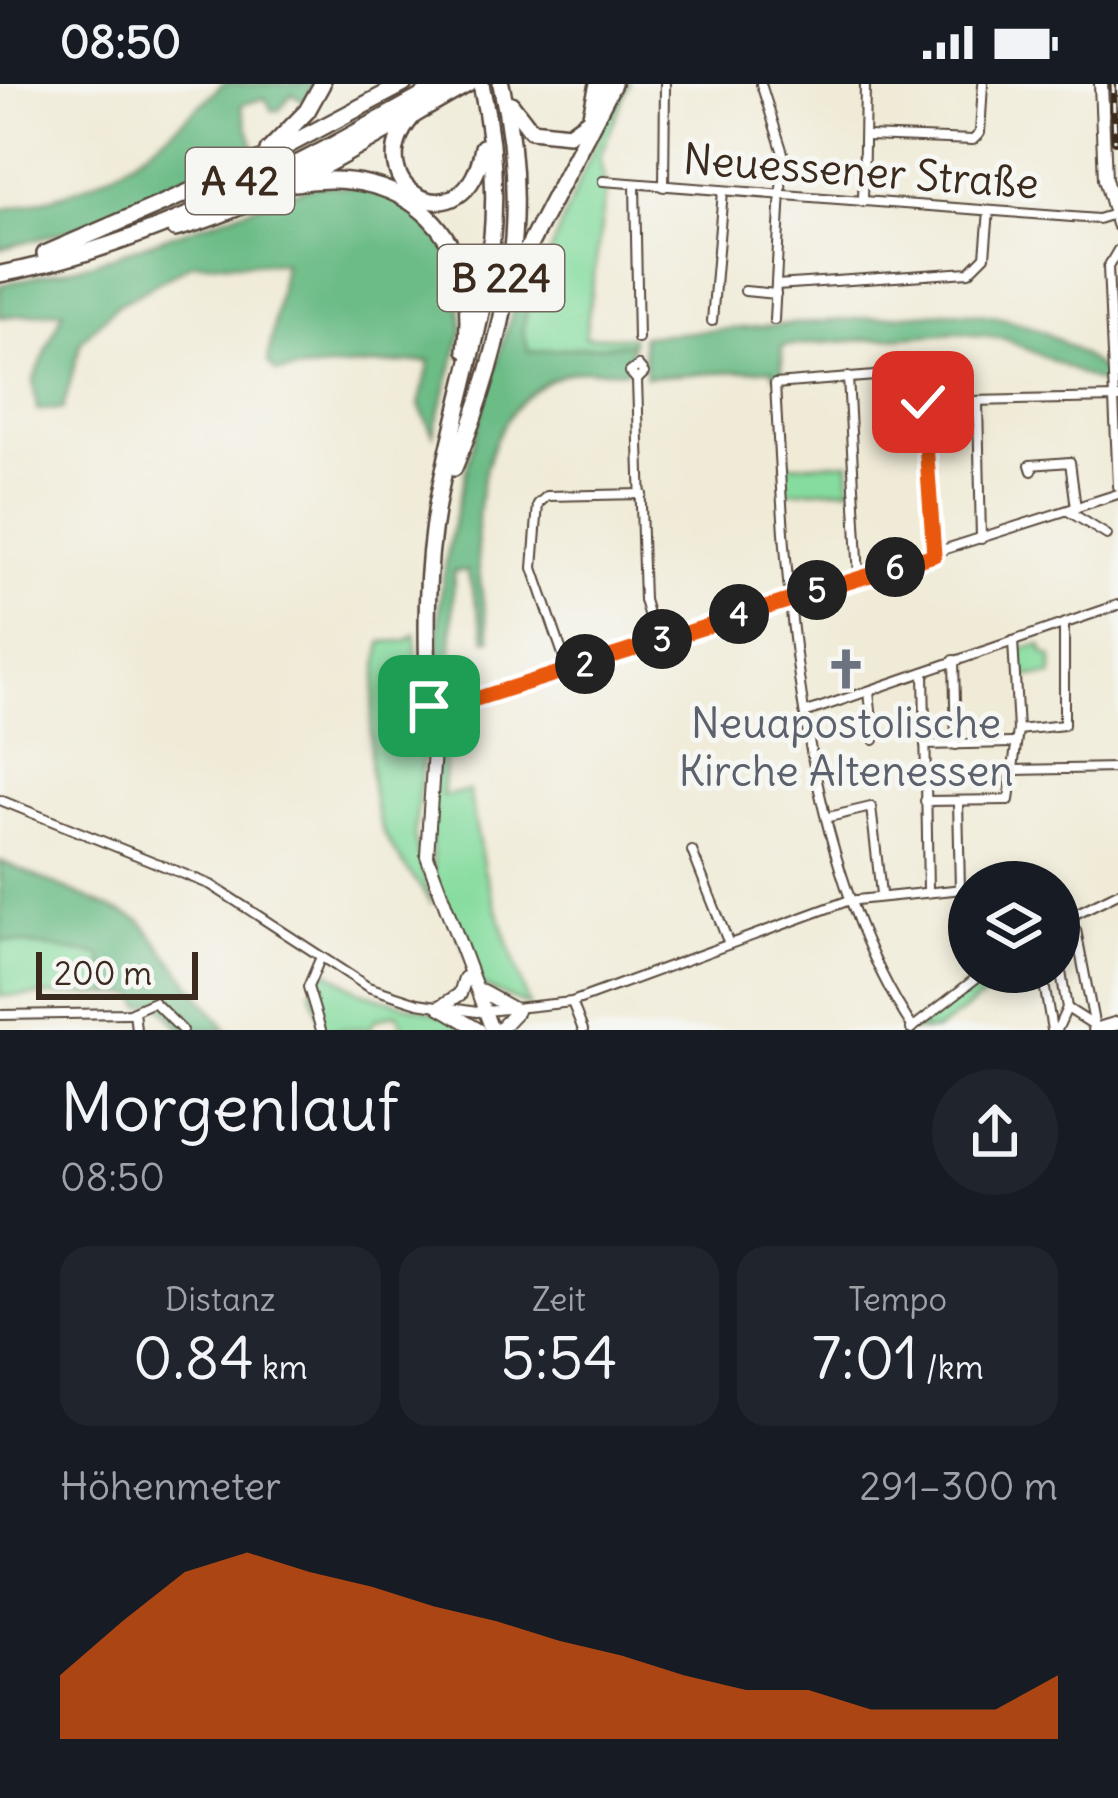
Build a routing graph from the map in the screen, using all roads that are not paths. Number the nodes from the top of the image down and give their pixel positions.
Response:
1 (322, 84) edge
2 (404, 84) edge
3 (425, 84) edge
4 (444, 84) edge
5 (598, 84) edge
6 (614, 84) edge
7 (664, 84) edge
8 (761, 84) edge
9 (865, 84) edge
10 (983, 84) edge
11 (1101, 84) edge
12 (475, 85) edge
13 (498, 86) edge
14 (416, 114) junction
15 (867, 136) junction
16 (483, 147) junction
17 (247, 167) junction
18 (603, 181) dead end
19 (635, 184) junction
20 (664, 187) junction
21 (268, 190) junction
22 (723, 191) junction
23 (784, 196) junction
24 (863, 202) junction
25 (989, 212) junction
26 (1117, 216) edge
27 (108, 245) junction
28 (1118, 250) edge
29 (45, 254) junction
30 (0, 264) edge
31 (0, 274) edge
32 (776, 289) junction
33 (745, 291) dead end
34 (508, 296) junction
35 (774, 320) dead end
36 (712, 321) dead end
37 (638, 339) dead end
38 (466, 350) junction
39 (874, 376) junction
40 (848, 377) junction
41 (637, 380) dead end
42 (1116, 384) edge
43 (1116, 398) edge
44 (923, 402) junction
45 (938, 402) junction
46 (978, 403) junction
47 (454, 468) junction
48 (1032, 471) dead end
49 (642, 494) junction
50 (1113, 497) edge
51 (438, 502) junction
52 (1072, 510) junction
53 (1107, 535) dead end
54 (981, 539) junction
55 (934, 555) junction
56 (859, 578) junction
57 (787, 599) junction
58 (1118, 605) edge
59 (1106, 610) junction
60 (1118, 615) edge
61 (1064, 625) junction
62 (656, 641) junction
63 (1013, 641) junction
64 (954, 660) junction
65 (568, 669) junction
66 (924, 672) junction
67 (869, 691) junction
68 (433, 705) junction
69 (807, 712) junction
70 (1018, 730) junction
71 (874, 740) dead end
72 (1012, 743) junction
73 (925, 745) junction
74 (956, 745) junction
75 (1118, 768) edge
76 (1013, 770) junction
77 (0, 800) edge
78 (958, 800) junction
79 (925, 801) junction
80 (829, 817) junction
81 (692, 850) dead end
82 (928, 890) junction
83 (1118, 892) edge
84 (881, 894) junction
85 (847, 901) junction
86 (1080, 918) edge
87 (729, 944) junction
88 (320, 959) junction
89 (1080, 973) edge
90 (465, 978) junction
91 (478, 988) junction
92 (957, 993) edge
93 (1046, 993) edge
94 (1064, 993) edge
95 (572, 1002) junction
96 (440, 1007) junction
97 (1067, 1008) junction
98 (134, 1011) junction
99 (518, 1011) junction
100 (482, 1013) junction
101 (0, 1016) edge
102 (1118, 1023) edge
103 (1094, 1028) edge
104 (912, 1029) edge
105 (136, 1030) edge
106 (182, 1030) edge
107 (321, 1030) edge
108 (488, 1030) edge
109 (583, 1030) edge
110 (1054, 1030) edge

1 - 17 highway
2 - 17 highway
3 - 29 highway, A 42
4 - 27 highway, A 42
5 - 13 highway
6 - 34 highway
7 - 20 street
8 - 23 street
9 - 15 street
10 - 15 street
11 - 26 main road
12 - 14 highway
12 - 16 highway
12 - 51 highway, B 224
13 - 34 highway
13 - 47 highway, B 224
14 - 16 highway
14 - 21 highway
15 - 24 street
16 - 38 highway
17 - 29 highway
18 - 19 street, Neuessener Straße
19 - 20 street, Neuessener Straße
19 - 37 street
20 - 22 street, Neuessener Straße
21 - 27 highway
21 - 38 highway
22 - 23 street, Neuessener Straße
22 - 36 street
23 - 24 street, Neuessener Straße
23 - 32 street
24 - 25 street, Neuessener Straße
25 - 26 street, Neuessener Straße
25 - 32 street
27 - 31 highway, A 42
28 - 42 street
29 - 30 highway, A 42
32 - 33 street
32 - 35 street
34 - 47 highway
38 - 51 highway
39 - 40 street
39 - 44 street
39 - 45 street
40 - 56 street
40 - 57 street
41 - 49 street
42 - 43 street
43 - 46 street
43 - 50 street
44 - 45 street
44 - 55 street
45 - 46 street
46 - 54 street
47 - 68 highway, B 224
48 - 52 street
49 - 62 street
49 - 65 street
50 - 52 street
51 - 68 highway, B 224
52 - 53 street
52 - 54 street
54 - 55 street
55 - 56 street
56 - 57 street
57 - 62 street
57 - 69 street
58 - 59 street
59 - 60 street
59 - 61 street
61 - 63 street
61 - 70 street
62 - 65 street
63 - 64 street
63 - 70 street
64 - 66 street
64 - 74 street
65 - 68 street
66 - 67 street
66 - 73 street
67 - 69 street
67 - 71 street
68 - 90 main road, B 224
68 - 91 main road, B 224
69 - 80 street
70 - 72 street
72 - 74 street
72 - 76 street
73 - 74 street
73 - 79 street
75 - 76 street
76 - 78 street
77 - 88 street
78 - 79 street
78 - 82 street
79 - 82 street
80 - 84 street
80 - 85 street
81 - 87 street
82 - 84 street
83 - 86 street
84 - 85 street
85 - 87 street
85 - 104 street
87 - 95 street
88 - 96 street
88 - 107 street
89 - 103 street
90 - 96 main road
90 - 100 main road, B 224
91 - 99 main road
91 - 100 main road, B 224
92 - 104 street
93 - 110 street
94 - 97 street
95 - 99 street
95 - 109 street
96 - 100 street
96 - 108 main road
97 - 103 street
97 - 110 street
98 - 101 street
98 - 105 street
98 - 106 street
99 - 100 street
99 - 108 main road
100 - 108 main road, B 224
102 - 103 main road

